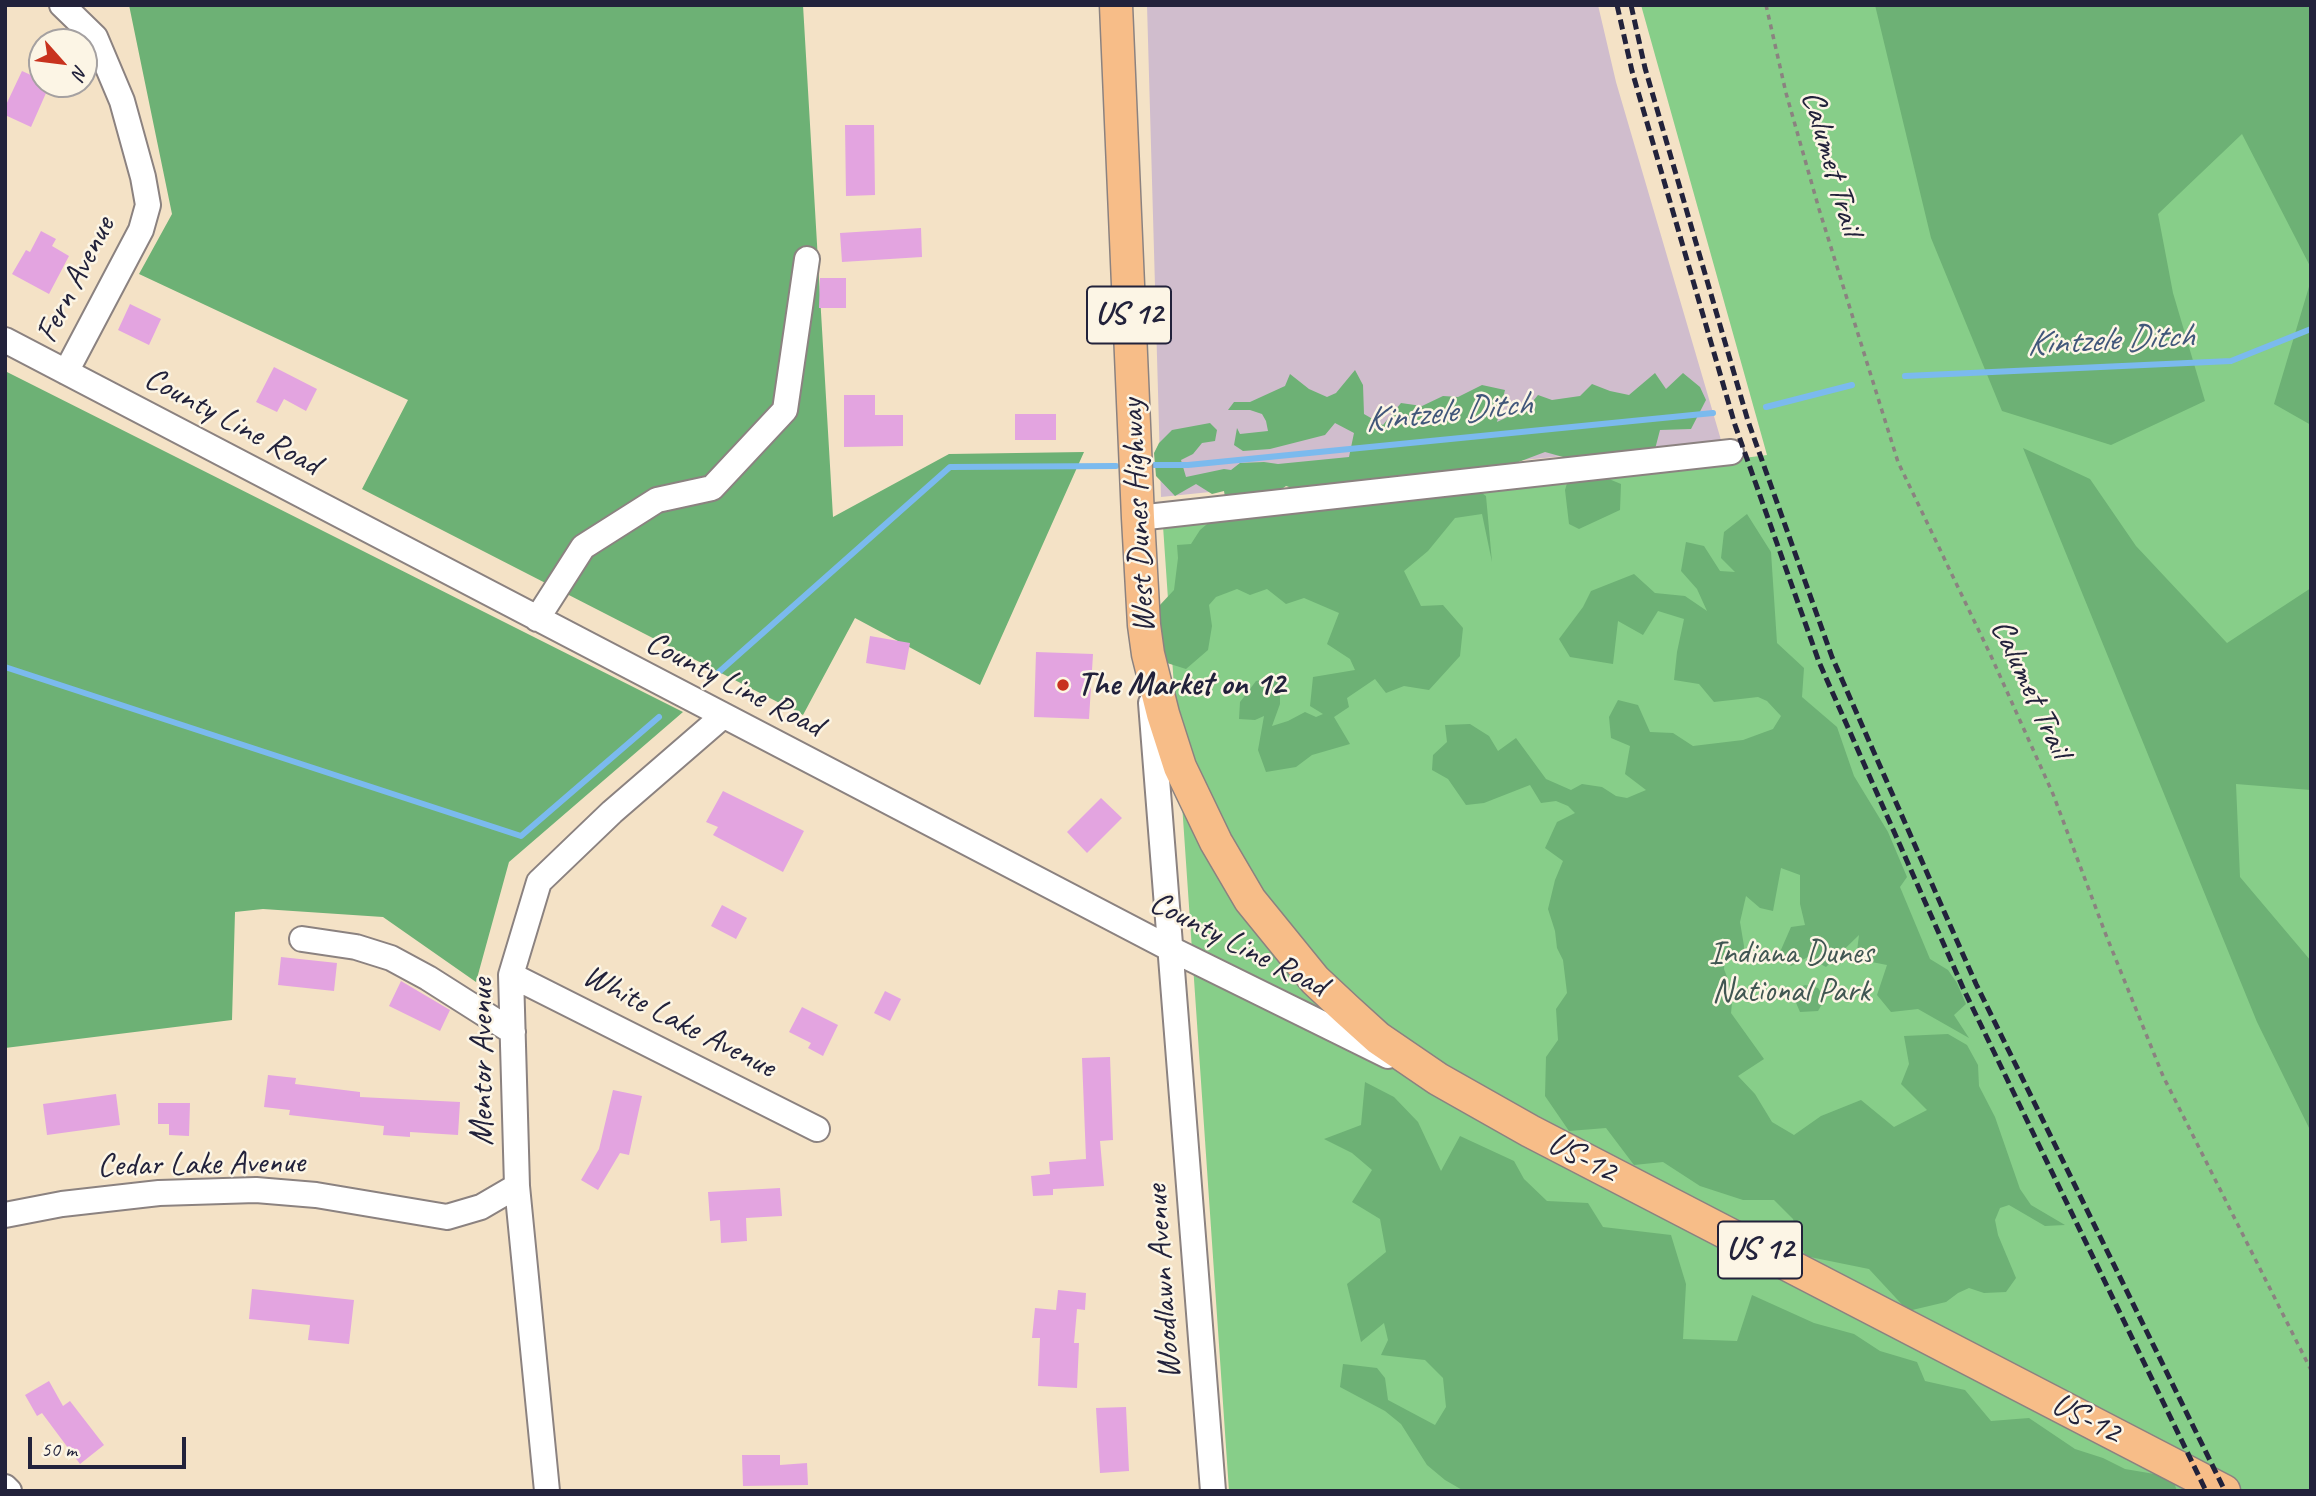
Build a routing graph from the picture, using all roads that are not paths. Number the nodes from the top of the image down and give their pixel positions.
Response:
1 (62, 5) edge
2 (1116, 5) edge
3 (807, 260) dead end
4 (5, 340) edge
5 (66, 372) junction
6 (1731, 453) dead end
7 (1138, 518) junction
8 (537, 619) junction
9 (1144, 625) junction
10 (723, 716) junction
11 (302, 939) dead end
12 (1169, 948) junction
13 (511, 975) junction
14 (513, 1032) junction
15 (1181, 1068) joint
16 (1437, 1079) junction
17 (817, 1129) dead end
18 (517, 1186) junction
19 (5, 1215) edge
20 (5, 1487) edge
21 (9, 1491) edge
22 (547, 1491) edge
23 (1213, 1491) edge
24 (2224, 1491) edge

1 - 5 street, Fern Avenue
2 - 7 main road, West Dunes Highway / US 12
3 - 8 street
4 - 5 street, County Line Road
5 - 8 street, County Line Road
6 - 7 street
7 - 9 main road, West Dunes Highway / US 12
8 - 10 street, County Line Road
9 - 12 street, West Dunes Highway
9 - 16 main road, US-12 / US 12
10 - 12 street, County Line Road
10 - 13 street, Mentor Avenue
11 - 14 street
12 - 15 street, West Dunes Highway
12 - 16 street, County Line Road
13 - 14 street, Mentor Avenue
13 - 17 street, White Lake Avenue
14 - 18 street, Mentor Avenue
15 - 23 street, Woodlawn Avenue
16 - 24 main road, US-12 / US 12
18 - 19 street, Cedar Lake Avenue
18 - 22 street, Mentor Avenue
20 - 21 street

